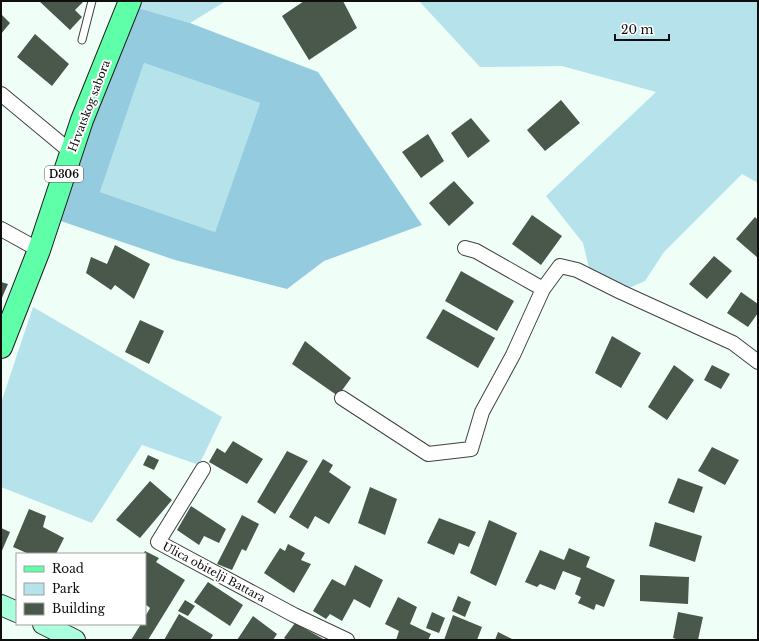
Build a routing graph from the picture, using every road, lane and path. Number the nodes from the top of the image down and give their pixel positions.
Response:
1 (92, 1) edge
2 (130, 1) edge
3 (82, 40) dead end
4 (1, 94) edge
5 (71, 152) junction
6 (1, 229) edge
7 (466, 248) dead end
8 (39, 250) junction
9 (543, 289) junction
10 (1, 348) edge
11 (758, 362) edge
12 (342, 398) dead end
13 (203, 469) dead end
14 (1, 605) edge
15 (16, 612) edge
16 (45, 625) edge
17 (75, 640) edge
18 (347, 640) edge

1 - 3 lane
2 - 5 main road, Hrvatskog sabora / D306
4 - 5 street
5 - 8 main road, Hrvatskog sabora / D306
6 - 8 street
7 - 9 street
8 - 10 main road, Hrvatskog sabora / D306
9 - 11 street
9 - 12 street
13 - 18 street, Ulica obitelji Battara
14 - 15 main road
16 - 17 main road

